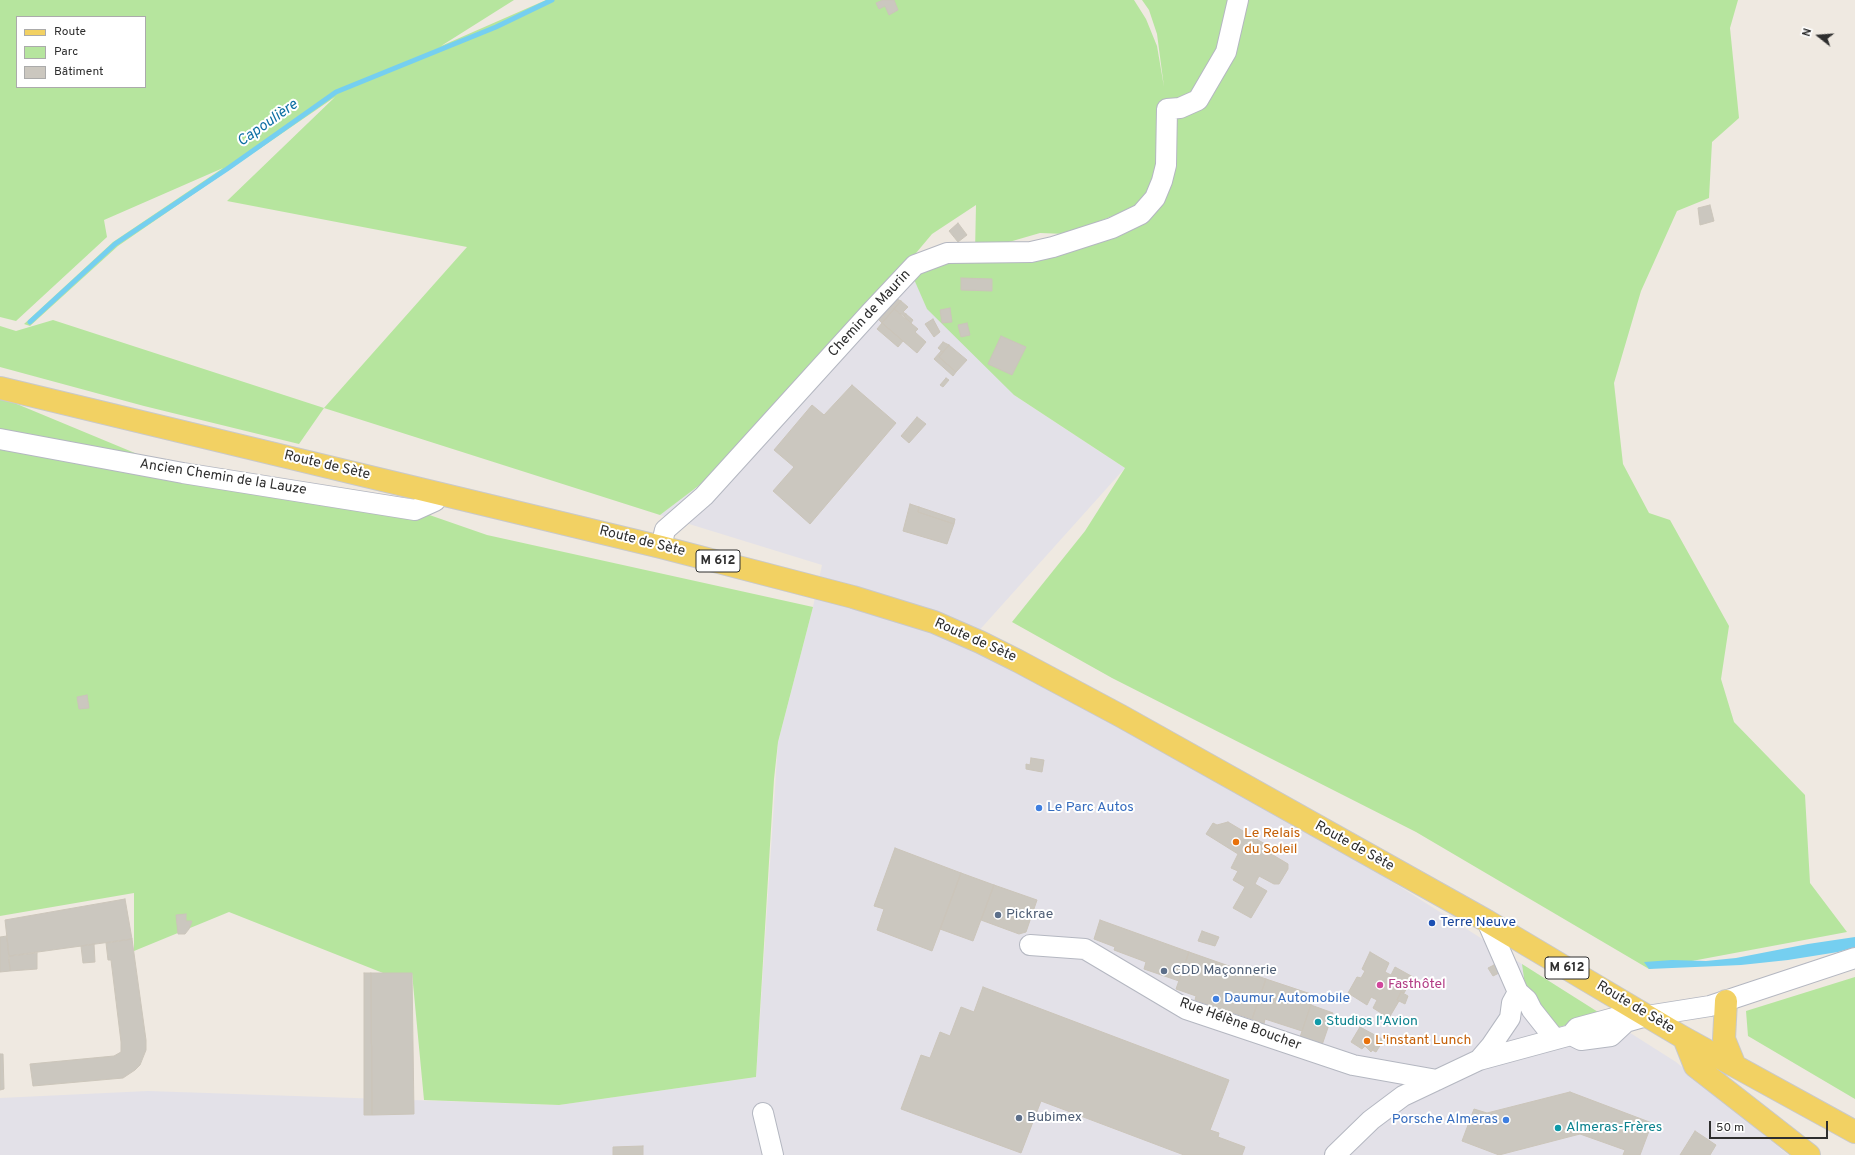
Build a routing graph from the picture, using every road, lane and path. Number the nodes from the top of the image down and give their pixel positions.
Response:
1 (1238, 0) edge
2 (0, 388) edge
3 (0, 439) edge
4 (439, 493) junction
5 (661, 546) junction
6 (1487, 922) junction
7 (1030, 945) dead end
8 (1855, 958) edge
9 (1518, 992) junction
10 (1726, 1001) junction
11 (1647, 1016) junction
12 (1563, 1037) junction
13 (1684, 1038) junction
14 (1479, 1060) junction
15 (1735, 1066) junction
16 (1436, 1080) junction
17 (763, 1113) dead end
18 (1855, 1132) edge
19 (773, 1155) edge
20 (1335, 1155) edge
21 (1809, 1155) edge

1 - 5 street, Chemin de Maurin
2 - 4 main road, Route de Sète / M 612
3 - 4 street, Ancien Chemin de la Lauze
4 - 5 main road, Route de Sète / M 612
5 - 6 main road, Route de Sète / M 612
6 - 9 street
6 - 11 main road, Route de Sète / M 612
7 - 16 street, Rue Hélène Boucher
8 - 10 street
9 - 12 street
9 - 14 street
10 - 11 street
10 - 15 main road
11 - 12 street
11 - 13 main road, Route de Sète / M 612
12 - 14 street
13 - 15 main road, Route de Sète / M 612
13 - 21 main road
14 - 16 street
15 - 18 main road, Route de Sète / M 612
16 - 20 street
17 - 19 street

